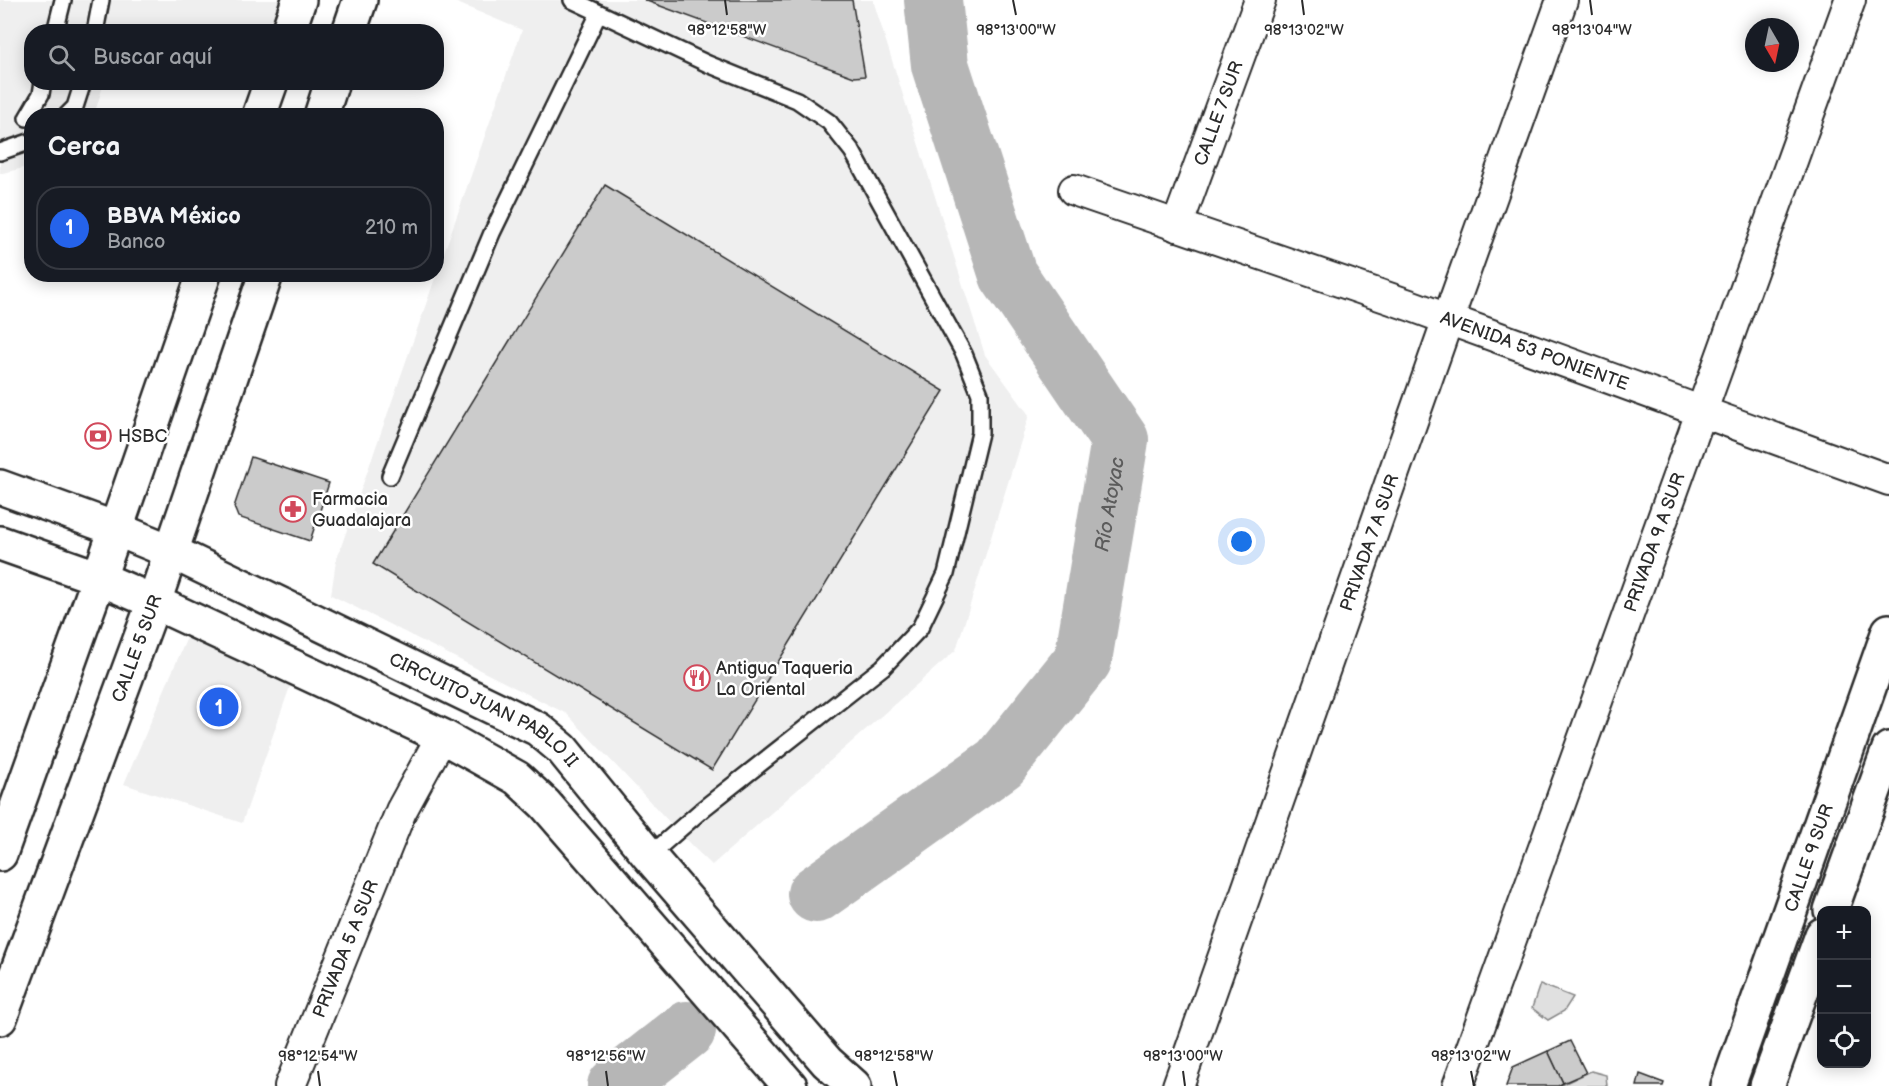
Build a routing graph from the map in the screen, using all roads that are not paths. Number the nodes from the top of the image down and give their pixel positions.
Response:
1 (63, 0) edge
2 (101, 0) edge
3 (299, 0) edge
4 (360, 0) edge
5 (572, 0) edge
6 (1260, 0) edge
7 (1562, 0) edge
8 (1850, 0) edge
9 (598, 12) junction
10 (57, 24) edge
11 (96, 24) edge
12 (291, 24) edge
13 (352, 24) edge
14 (41, 90) edge
15 (80, 90) edge
16 (268, 90) edge
17 (329, 90) edge
18 (32, 108) edge
19 (74, 108) edge
20 (262, 108) edge
21 (324, 108) edge
22 (24, 144) edge
23 (0, 152) edge
24 (1074, 190) dead end
25 (1177, 226) junction
26 (201, 282) edge
27 (263, 282) edge
28 (1448, 319) junction
29 (1700, 412) junction
30 (390, 476) dead end
31 (1889, 480) edge
32 (0, 487) edge
33 (116, 529) junction
34 (0, 543) edge
35 (172, 552) junction
36 (99, 579) junction
37 (154, 602) junction
38 (1889, 631) edge
39 (442, 736) junction
40 (1889, 749) edge
41 (0, 854) edge
42 (649, 856) junction
43 (1832, 906) edge
44 (1817, 946) edge
45 (0, 1018) edge
46 (290, 1086) edge
47 (790, 1086) edge
48 (854, 1086) edge
49 (1178, 1086) edge
50 (1458, 1086) edge
51 (1728, 1086) edge
52 (1767, 1086) edge

1 - 10 lane
2 - 11 lane
3 - 12 main road
4 - 13 main road
5 - 9 lane
6 - 25 street, CALLE 7 SUR
7 - 28 street, PRIVADA 7 A SUR
8 - 29 street, PRIVADA 9 A SUR
9 - 30 lane
9 - 42 lane
14 - 18 lane
15 - 19 lane
16 - 20 main road
17 - 21 main road
22 - 23 lane
24 - 25 street, AVENIDA 53 PONIENTE
25 - 28 street, AVENIDA 53 PONIENTE
26 - 33 main road
27 - 35 main road, CALLE 5 SUR
28 - 29 street, AVENIDA 53 PONIENTE
28 - 49 street, PRIVADA 7 A SUR
29 - 31 street, AVENIDA 53 PONIENTE
29 - 50 street, PRIVADA 9 A SUR
32 - 33 main road, CIRCUITO JUAN PABLO II
33 - 35 main road, CIRCUITO JUAN PABLO II
33 - 36 main road
34 - 36 main road, CIRCUITO JUAN PABLO II
35 - 37 main road, CALLE 5 SUR
35 - 42 main road, CIRCUITO JUAN PABLO II
36 - 37 main road, CIRCUITO JUAN PABLO II
36 - 41 main road
37 - 39 main road, CIRCUITO JUAN PABLO II
37 - 45 main road, CALLE 5 SUR
38 - 51 main road, CALLE 9 SUR
39 - 46 street, PRIVADA 5 A SUR
39 - 47 main road, CIRCUITO JUAN PABLO II
40 - 43 main road
42 - 48 main road, CIRCUITO JUAN PABLO II
44 - 52 main road

